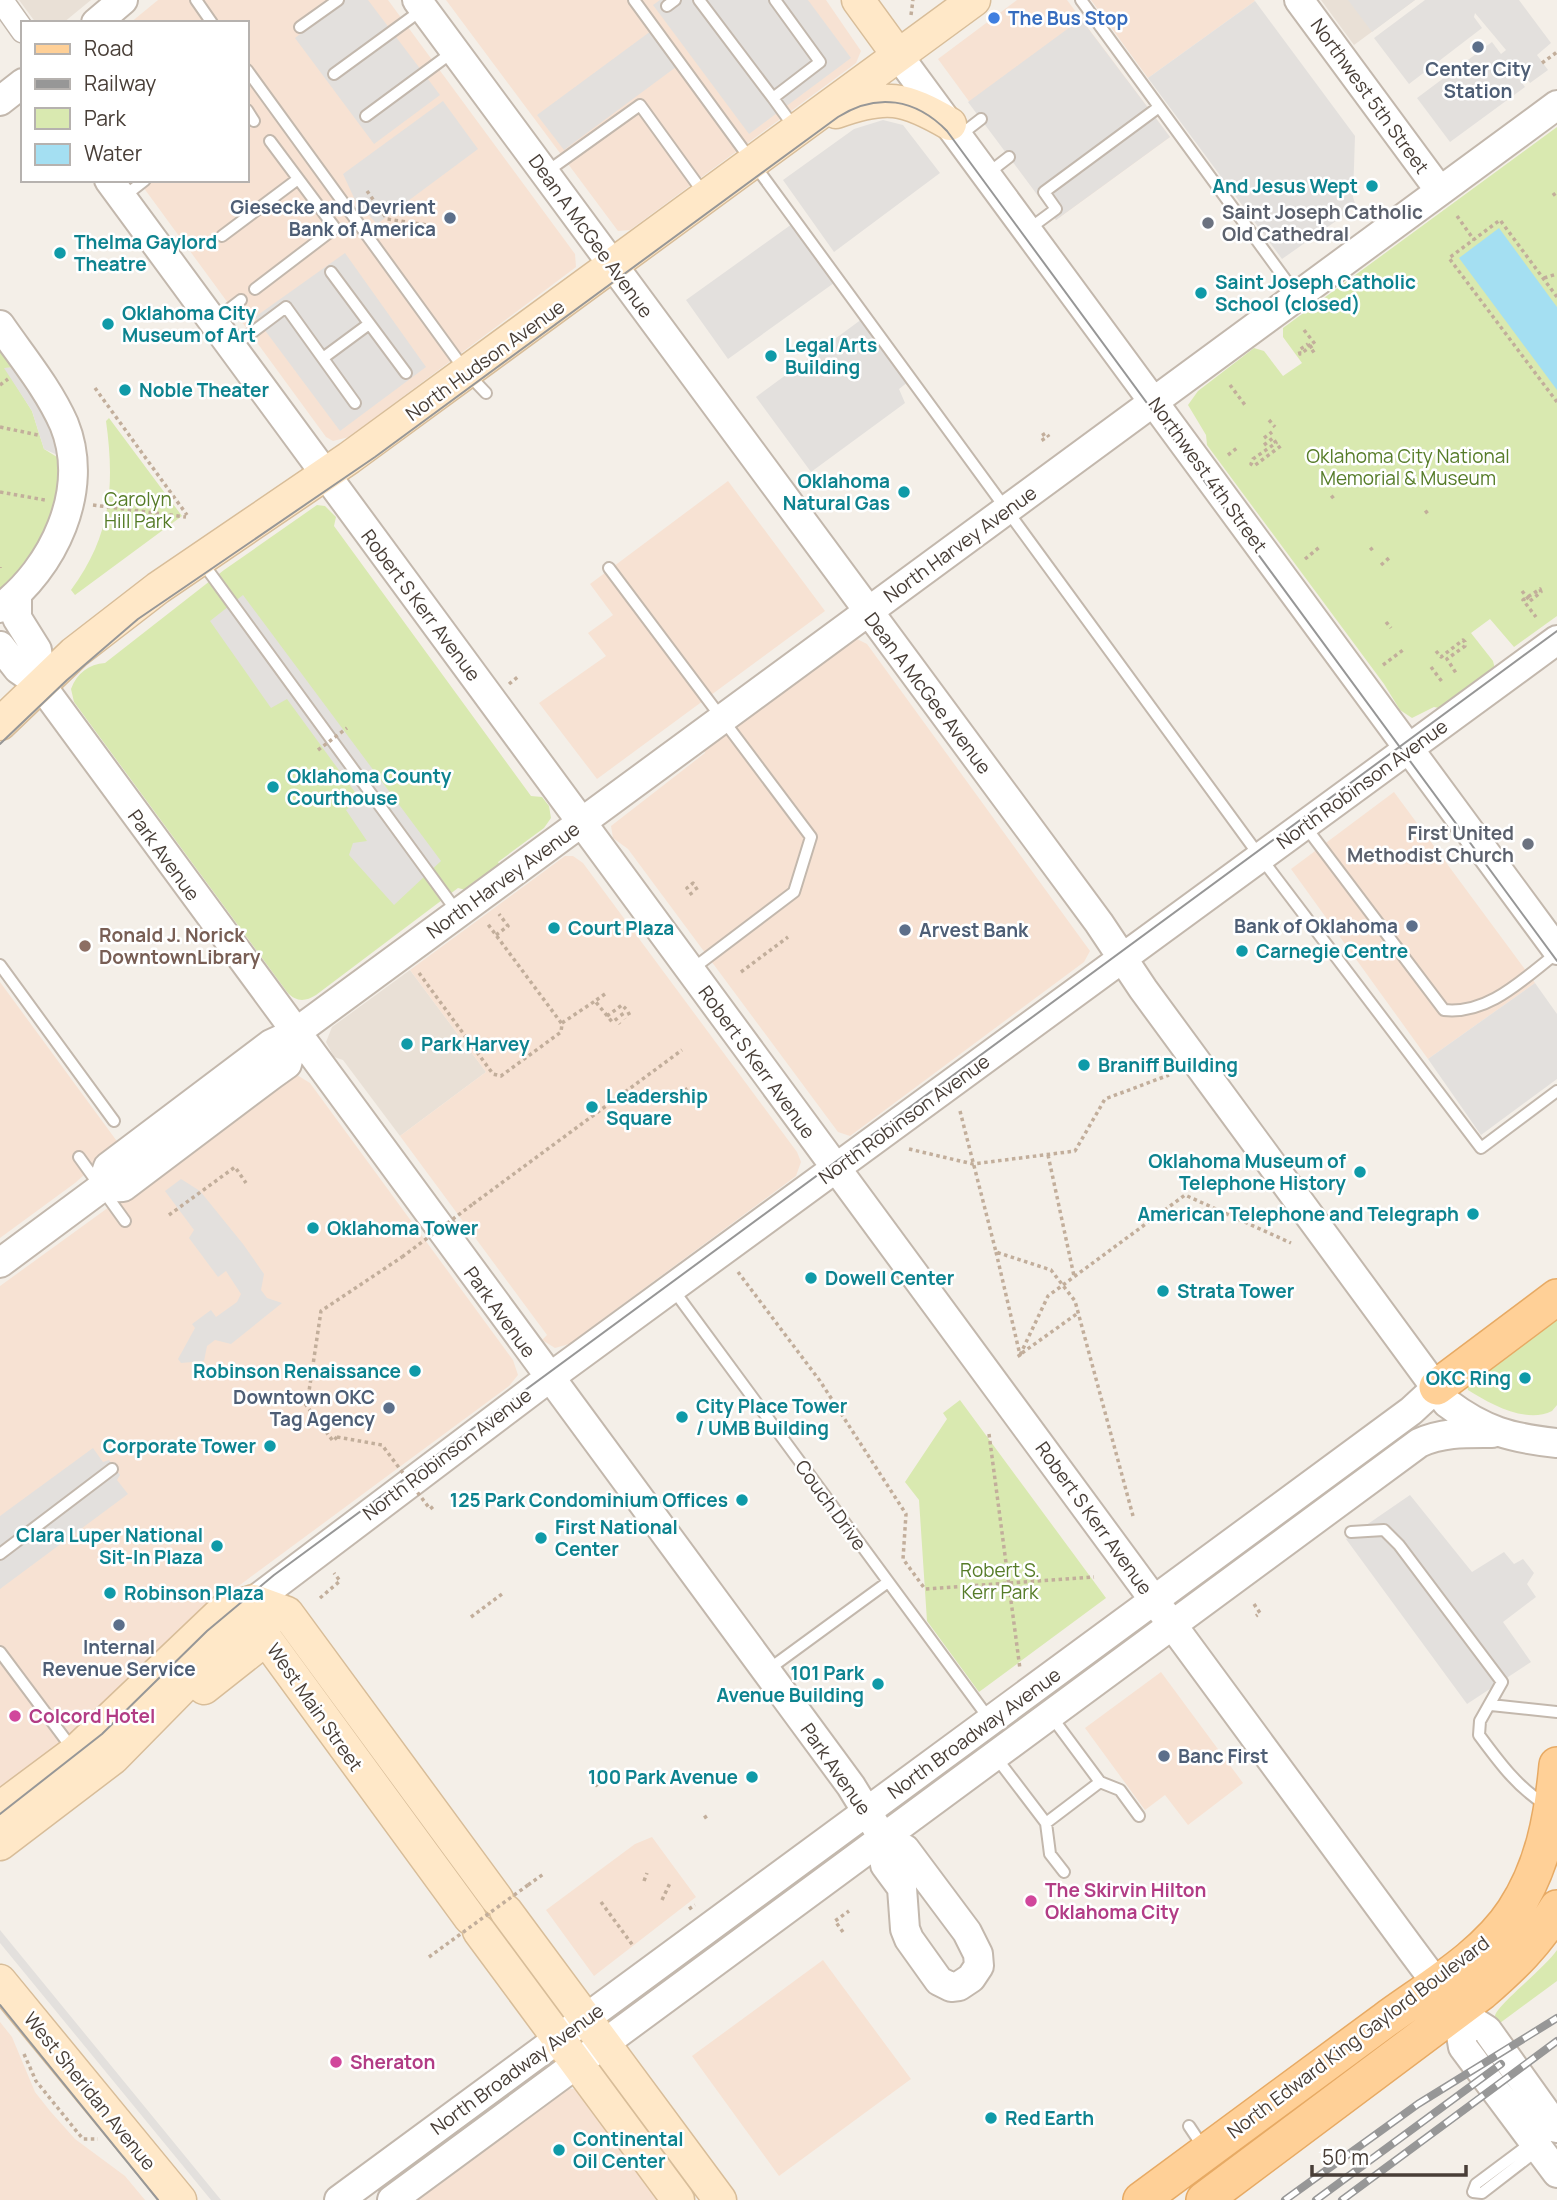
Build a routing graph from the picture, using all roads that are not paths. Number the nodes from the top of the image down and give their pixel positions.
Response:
1 (1, 0) edge
2 (123, 0) edge
3 (196, 0) edge
4 (338, 0) edge
5 (634, 0) edge
6 (699, 0) edge
7 (775, 0) edge
8 (858, 0) edge
9 (974, 0) edge
10 (1081, 0) edge
11 (1299, 0) edge
12 (420, 4) edge
13 (98, 21) edge
14 (211, 21) edge
15 (300, 27) dead end
16 (21, 28) edge
17 (454, 50) junction
18 (898, 55) junction
19 (248, 71) edge
20 (334, 74) dead end
21 (21, 85) edge
22 (773, 98) junction
23 (0, 101) edge
24 (1557, 105) edge
25 (1159, 107) junction
26 (248, 112) edge
27 (366, 116) dead end
28 (981, 119) dead end
29 (254, 121) dead end
30 (804, 126) junction
31 (954, 130) junction
32 (270, 141) dead end
33 (1009, 157) dead end
34 (754, 163) junction
35 (545, 173) junction
36 (987, 174) junction
37 (298, 179) junction
38 (138, 182) edge
39 (115, 189) edge
40 (1440, 191) junction
41 (708, 197) junction
42 (1028, 230) junction
43 (222, 236) dead end
44 (614, 267) junction
45 (331, 272) dead end
46 (254, 289) dead end
47 (1298, 296) junction
48 (241, 300) dead end
49 (213, 321) junction
50 (369, 324) junction
51 (0, 325) edge
52 (232, 348) junction
53 (323, 358) junction
54 (406, 373) dead end
55 (476, 383) junction
56 (1154, 401) junction
57 (355, 403) dead end
58 (324, 475) junction
59 (1007, 509) junction
60 (201, 559) junction
61 (609, 568) dead end
62 (8, 602) edge
63 (867, 612) junction
64 (1557, 640) edge
65 (0, 646) edge
66 (41, 685) junction
67 (722, 719) junction
68 (0, 724) edge
69 (1410, 749) junction
70 (582, 822) junction
71 (1305, 826) junction
72 (1261, 858) junction
73 (458, 913) junction
74 (1557, 951) edge
75 (1124, 959) junction
76 (0, 965) edge
77 (691, 970) junction
78 (295, 1033) junction
79 (1557, 1091) edge
80 (114, 1121) dead end
81 (79, 1157) dead end
82 (835, 1170) junction
83 (101, 1188) junction
84 (125, 1221) dead end
85 (0, 1263) edge
86 (672, 1288) junction
87 (1557, 1297) edge
88 (548, 1378) junction
89 (1437, 1387) junction
90 (1557, 1426) edge
91 (1495, 1433) junction
92 (1557, 1443) edge
93 (112, 1469) dead end
94 (1351, 1532) dead end
95 (0, 1554) edge
96 (888, 1582) junction
97 (1154, 1600) junction
98 (254, 1601) junction
99 (1173, 1625) junction
100 (266, 1639) junction
101 (0, 1652) edge
102 (766, 1672) junction
103 (1491, 1705) junction
104 (1557, 1712) edge
105 (1051, 1716) junction
106 (991, 1721) junction
107 (995, 1756) junction
108 (93, 1762) junction
109 (1557, 1766) edge
110 (407, 1777) junction
111 (1100, 1782) junction
112 (380, 1797) junction
113 (0, 1808) edge
114 (1552, 1808) junction
115 (867, 1812) junction
116 (1139, 1816) dead end
117 (1046, 1823) junction
118 (883, 1838) junction
119 (0, 1844) edge
120 (1064, 1872) dead end
121 (1557, 1908) edge
122 (0, 1981) edge
123 (1436, 1982) junction
124 (1457, 2011) junction
125 (595, 2031) junction
126 (568, 2051) junction
127 (1546, 2136) edge
128 (1198, 2139) junction
129 (1557, 2173) edge
130 (1209, 2197) edge
131 (180, 2200) edge
132 (339, 2200) edge
133 (392, 2200) edge
134 (678, 2200) edge
135 (720, 2200) edge
136 (1141, 2200) edge

1 - 16 street
2 - 13 street
3 - 14 lane
4 - 15 lane
5 - 34 lane
6 - 22 lane
7 - 22 lane
8 - 18 main road, Northwest 4th Street
9 - 18 main road, North Hudson Avenue
10 - 25 lane
11 - 40 street, Northwest 5th Street
12 - 17 street, Dean A McGee Avenue
12 - 20 lane
17 - 27 lane
17 - 35 street, Dean A McGee Avenue
18 - 30 main road, North Hudson Avenue
18 - 31 street, Northwest 4th Street
19 - 55 lane
21 - 23 street
22 - 30 lane
24 - 40 street, North Harvey Avenue
25 - 42 lane
25 - 47 lane
26 - 29 lane
28 - 31 lane
30 - 31 main road
30 - 34 main road, North Hudson Avenue
31 - 36 street, Northwest 4th Street
32 - 37 lane
33 - 36 lane
34 - 41 main road, North Hudson Avenue
34 - 59 lane
35 - 41 lane
35 - 44 street, Dean A McGee Avenue
36 - 42 street, Northwest 4th Street
37 - 43 lane
37 - 46 lane
38 - 39 lane
39 - 49 street, Robert S Kerr Avenue
40 - 47 street, North Harvey Avenue
41 - 44 main road, North Hudson Avenue
42 - 56 street, Northwest 4th Street
44 - 55 main road, North Hudson Avenue
44 - 63 street, Dean A McGee Avenue
45 - 50 lane
47 - 56 street, North Harvey Avenue
48 - 49 lane
49 - 52 street, Robert S Kerr Avenue
50 - 53 lane
50 - 54 lane
51 - 62 street
52 - 53 lane
52 - 58 street, Robert S Kerr Avenue
53 - 57 lane
55 - 58 main road, North Hudson Avenue
56 - 59 street, North Harvey Avenue
56 - 69 street, Northwest 4th Street
58 - 60 main road, North Hudson Avenue
58 - 70 street, Robert S Kerr Avenue
59 - 63 street, North Harvey Avenue
59 - 72 lane
60 - 66 main road, North Hudson Avenue
60 - 73 lane
61 - 67 lane
62 - 66 street, Park Avenue
63 - 67 street, North Harvey Avenue
63 - 75 street, Dean A McGee Avenue
64 - 69 street, North Robinson Avenue
65 - 66 street, Park Avenue
66 - 68 main road, North Hudson Avenue
66 - 78 street, Park Avenue
67 - 70 street, North Harvey Avenue
67 - 77 lane
69 - 71 street, North Robinson Avenue
69 - 74 street, Northwest 4th Street
70 - 73 street, North Harvey Avenue
70 - 77 street, Robert S Kerr Avenue
71 - 72 street, North Robinson Avenue
71 - 74 lane
72 - 75 street, North Robinson Avenue
72 - 79 lane
73 - 78 street, North Harvey Avenue
75 - 82 street, North Robinson Avenue
75 - 89 street, Dean A McGee Avenue
76 - 80 lane
77 - 82 street, Robert S Kerr Avenue
78 - 83 street, North Harvey Avenue
78 - 88 street, Park Avenue
81 - 83 lane
82 - 86 street, North Robinson Avenue
82 - 97 street, Robert S Kerr Avenue
83 - 84 lane
83 - 85 street, North Harvey Avenue
86 - 88 street, North Robinson Avenue
86 - 96 lane, Couch Drive
87 - 89 main road
88 - 98 street, North Robinson Avenue
88 - 102 street, Park Avenue
89 - 90 street
89 - 91 street, Dean A McGee Avenue
89 - 97 street, North Broadway Avenue
91 - 92 street, Dean A McGee Avenue
91 - 99 street, North Broadway Avenue
93 - 95 lane
94 - 103 lane
96 - 102 lane
96 - 106 lane, Couch Drive
97 - 99 street, Robert S Kerr Avenue
97 - 106 street, North Broadway Avenue
98 - 100 main road, West Main Street
98 - 108 main road, North Robinson Avenue
98 - 110 main road, West Main Street
99 - 105 street, North Broadway Avenue
99 - 123 street, Robert S Kerr Avenue
100 - 108 main road
100 - 112 main road, West Main Street
101 - 108 lane
102 - 115 street, Park Avenue
103 - 104 lane
103 - 114 lane
105 - 107 street, North Broadway Avenue
105 - 111 lane
106 - 115 street, North Broadway Avenue
107 - 117 lane
107 - 118 street, North Broadway Avenue
108 - 113 main road, North Robinson Avenue
108 - 119 main road, North Robinson Avenue
109 - 114 main road, North Edward King Gaylord Boulevard
110 - 112 main road
110 - 125 main road, West Main Street
111 - 116 lane
111 - 117 lane
112 - 126 main road, West Main Street
114 - 123 main road, North Edward King Gaylord Boulevard
115 - 118 street, Park Avenue
115 - 125 street, North Broadway Avenue
117 - 120 lane
118 - 118 street, Park Avenue
118 - 125 street, North Broadway Avenue
121 - 124 main road, North Edward King Gaylord Boulevard
122 - 131 main road, West Sheridan Avenue
123 - 124 street, Robert S Kerr Avenue
123 - 128 main road, North Edward King Gaylord Boulevard
124 - 127 street
124 - 130 main road, North Edward King Gaylord Boulevard
125 - 126 street, North Broadway Avenue
125 - 135 main road, West Main Street
126 - 132 street, North Broadway Avenue
126 - 133 street, North Broadway Avenue
126 - 134 main road, West Main Street
127 - 127 lane
127 - 129 street
128 - 130 main road
128 - 136 main road, North Edward King Gaylord Boulevard

